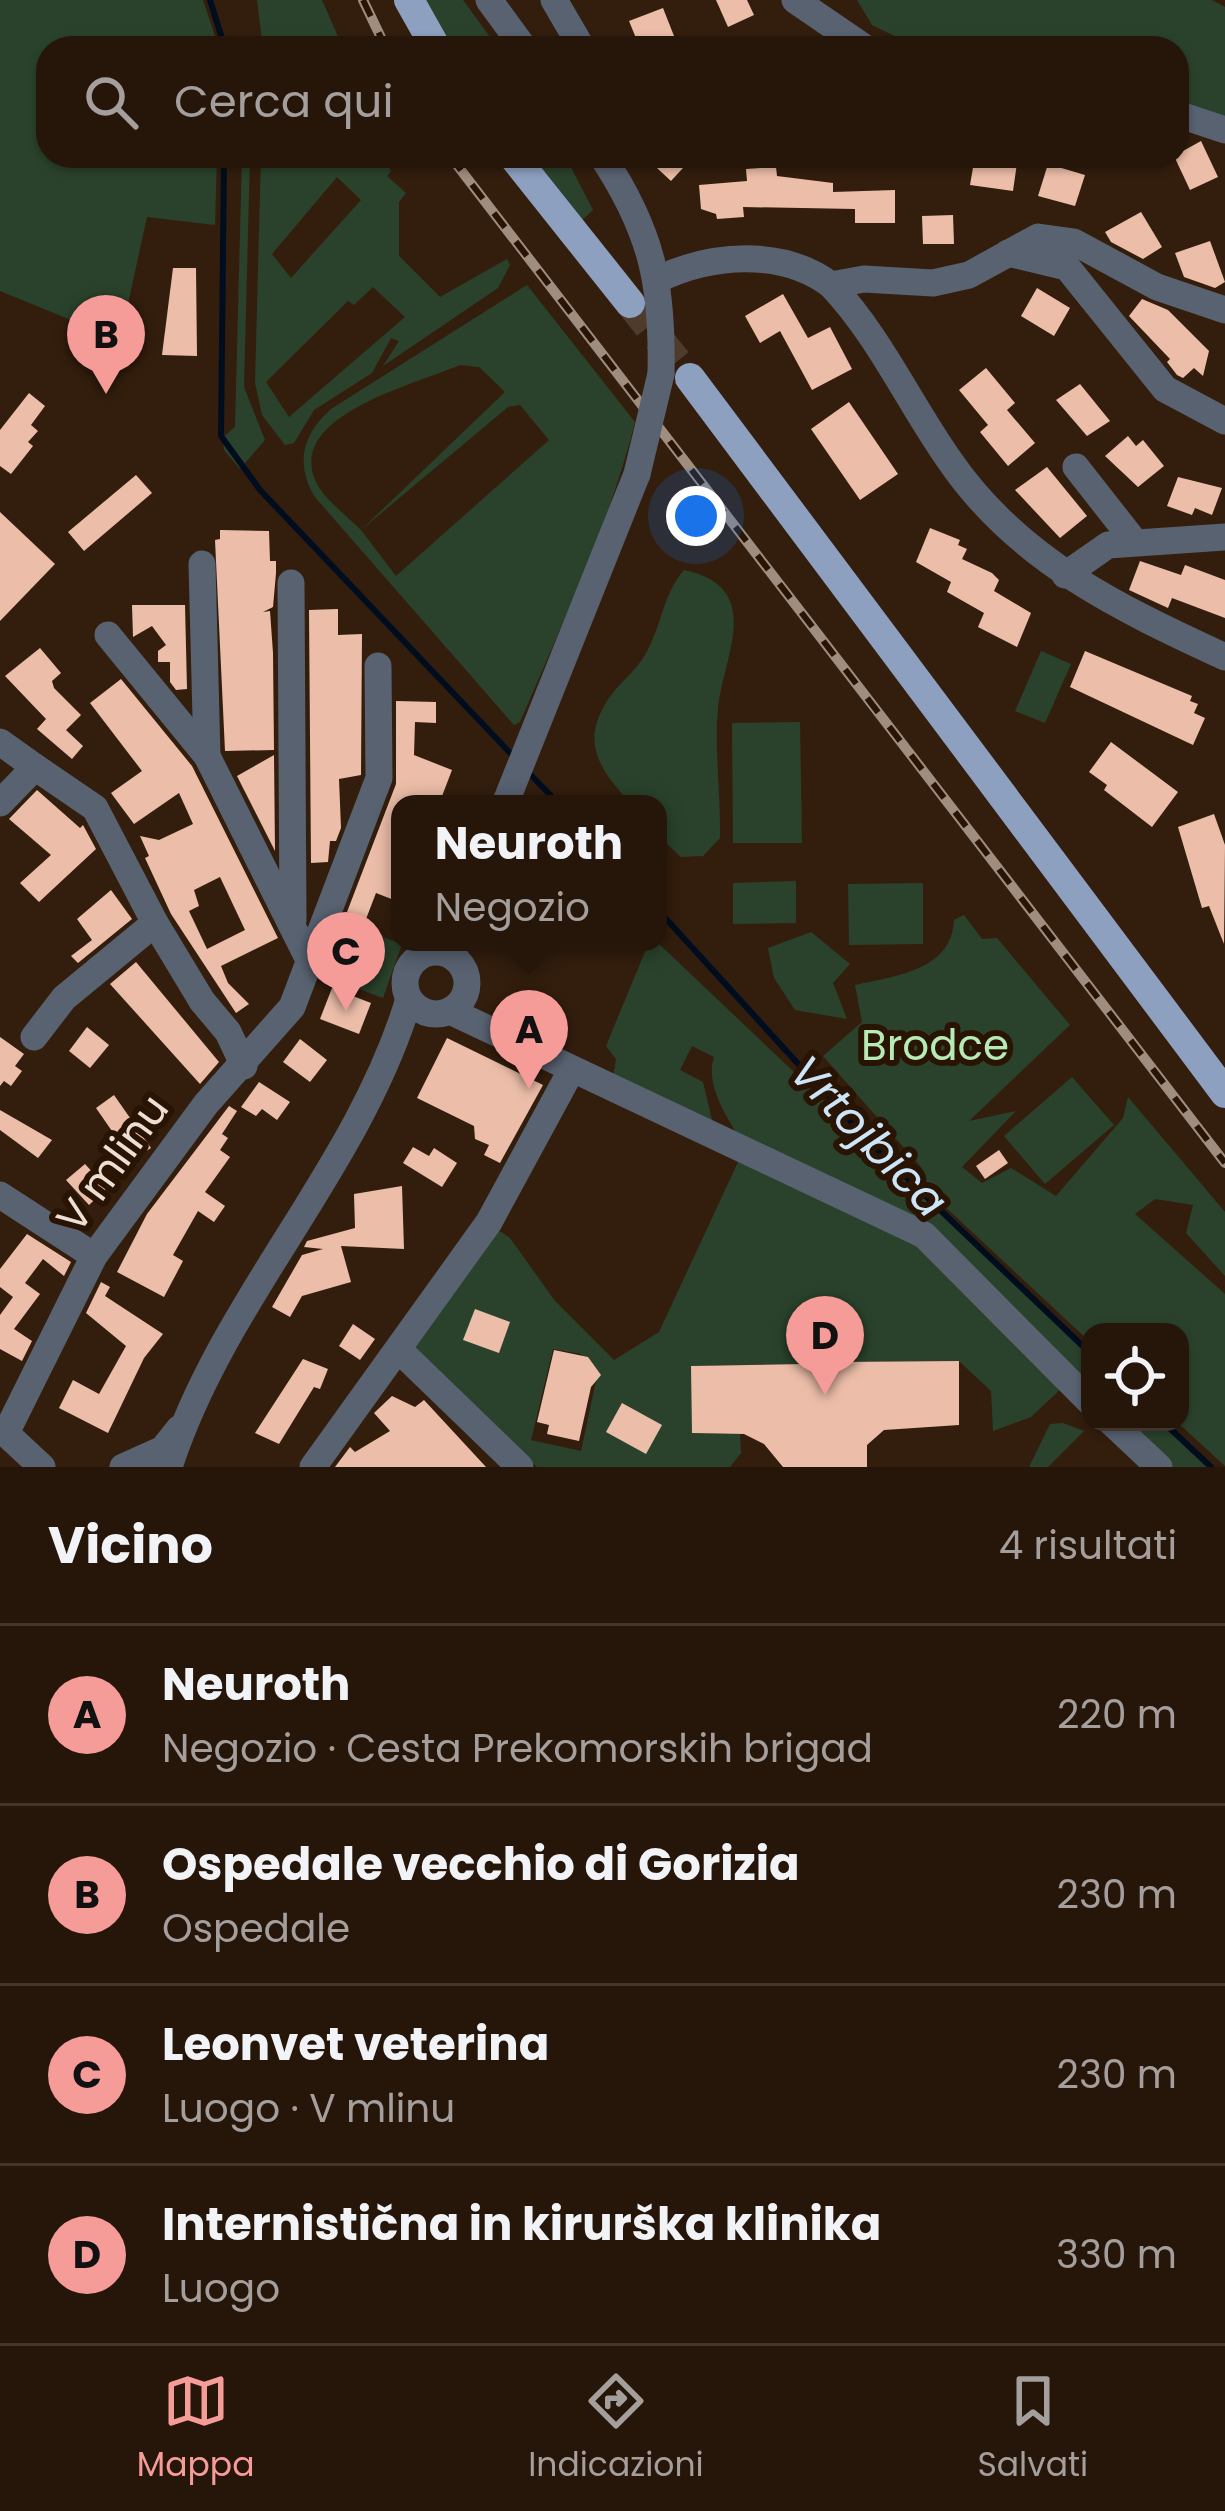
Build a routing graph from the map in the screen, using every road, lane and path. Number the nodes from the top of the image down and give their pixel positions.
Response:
1 (409, 0) edge
2 (489, 0) edge
3 (554, 0) edge
4 (795, 0) edge
5 (429, 36) edge
6 (515, 36) edge
7 (575, 36) edge
8 (848, 36) edge
9 (1189, 118) edge
10 (1225, 130) edge
11 (523, 168) edge
12 (610, 168) edge
13 (1008, 253) junction
14 (658, 279) junction
15 (831, 285) junction
16 (630, 303) tunnel mouth
17 (1225, 310) edge
18 (676, 376) junction
19 (1225, 421) edge
20 (1076, 467) dead end
21 (1134, 541) junction
22 (1219, 542) edge
23 (202, 564) dead end
24 (1065, 575) junction
25 (291, 584) dead end
26 (108, 635) dead end
27 (1225, 656) edge
28 (378, 666) dead end
29 (0, 742) edge
30 (206, 756) junction
31 (35, 767) junction
32 (510, 794) edge
33 (0, 803) edge
34 (293, 920) junction
35 (155, 923) junction
36 (441, 951) edge
37 (448, 951) edge
38 (309, 960) junction
39 (440, 1003) junction
40 (34, 1037) dead end
41 (244, 1066) junction
42 (572, 1069) junction
43 (1225, 1093) edge
44 (0, 1195) edge
45 (94, 1256) junction
46 (400, 1351) junction
47 (1081, 1394) edge
48 (185, 1421) junction
49 (3, 1430) edge
50 (1121, 1431) edge
51 (44, 1466) edge
52 (123, 1467) edge
53 (169, 1467) edge
54 (313, 1467) edge
55 (520, 1467) edge
56 (1159, 1467) edge

1 - 5 main road
2 - 6 street
3 - 7 street
4 - 8 street
9 - 10 street
11 - 16 main road
12 - 14 street
13 - 15 street
13 - 17 street
13 - 19 street
14 - 15 street
14 - 18 street
15 - 24 street
18 - 32 street, bridge
18 - 43 main road
20 - 21 street
21 - 22 street
21 - 24 street
23 - 30 street
24 - 27 street
25 - 34 street
26 - 30 street
28 - 38 street, V mlinu
29 - 31 street
30 - 34 street
31 - 33 street
31 - 35 street
34 - 38 street
35 - 40 street
35 - 41 street
36 - 39 street
37 - 39 street
38 - 41 street, V mlinu
39 - 42 street
39 - 48 street
41 - 45 street, V mlinu
42 - 46 street
42 - 47 street
44 - 45 street
45 - 49 street, V mlinu
46 - 54 street
46 - 55 street
48 - 52 street
48 - 53 street
49 - 51 street
50 - 56 street

